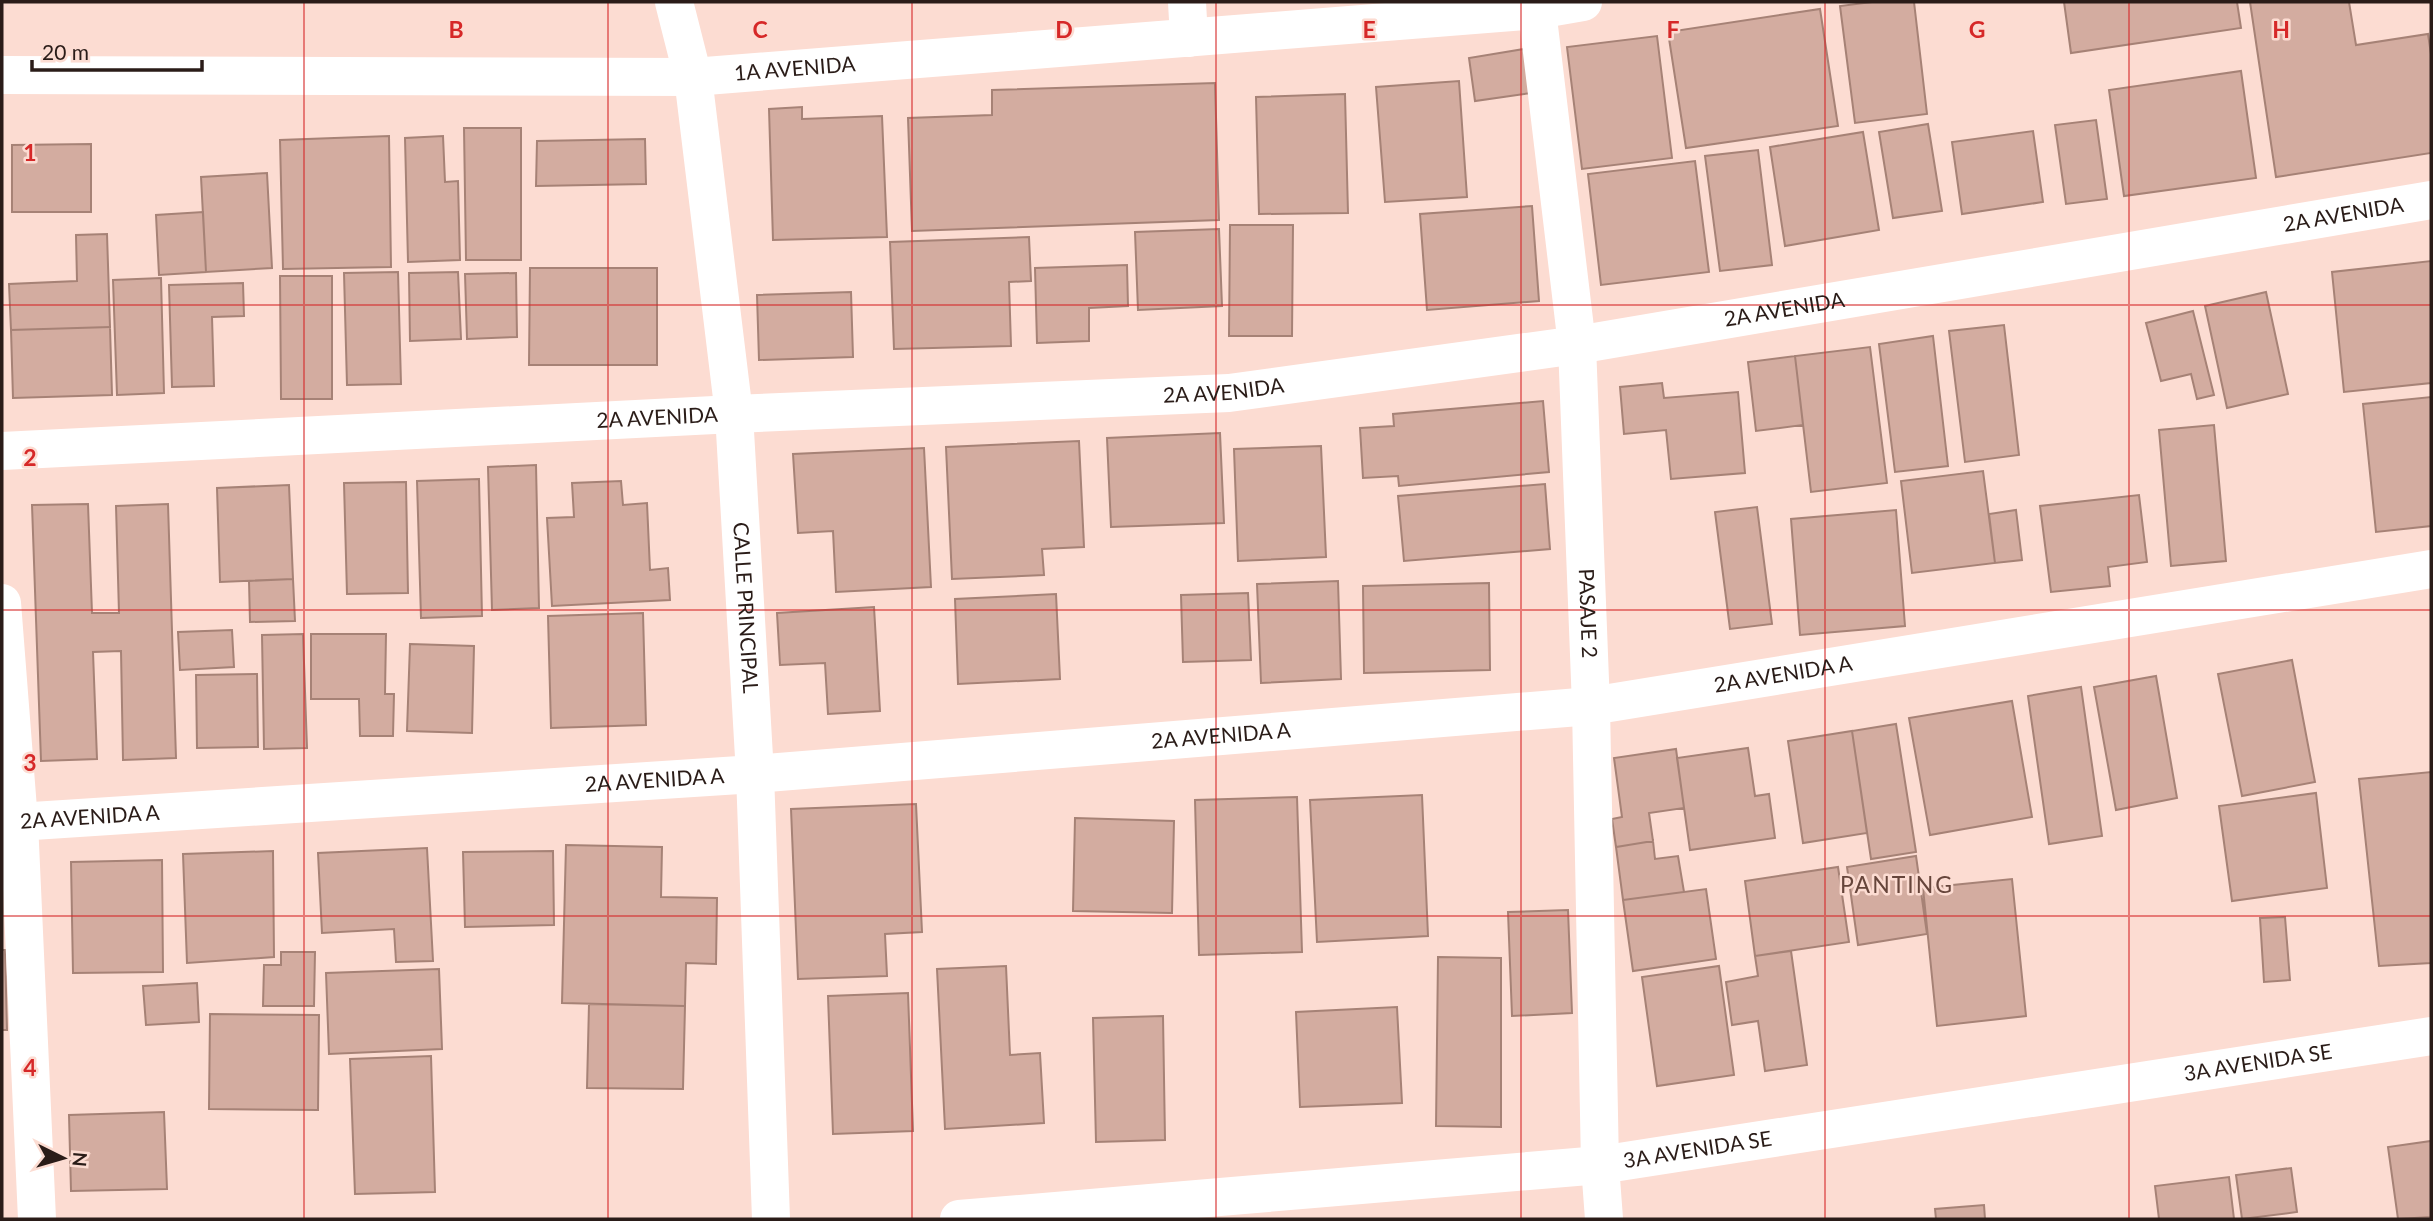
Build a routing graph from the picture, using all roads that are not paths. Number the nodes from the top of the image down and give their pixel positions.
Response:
1 (674, 2) edge
2 (1583, 2) edge
3 (1537, 10) junction
4 (1188, 20) edge
5 (2, 75) edge
6 (693, 77) junction
7 (2431, 200) edge
8 (1577, 345) junction
9 (734, 414) junction
10 (2, 451) edge
11 (2431, 569) edge
12 (2, 603) edge
13 (1591, 706) junction
14 (755, 774) junction
15 (10, 823) edge
16 (2431, 1036) edge
17 (1600, 1165) junction
18 (37, 1219) edge
19 (771, 1219) edge
20 (959, 1219) edge
21 (1604, 1219) edge

1 - 6 street, CALLE PRINCIPAL
2 - 3 street, 1A AVENIDA
3 - 4 street, 1A AVENIDA
3 - 8 street, PASAJE 2
4 - 6 street, 1A AVENIDA
5 - 6 street, 1A AVENIDA
6 - 9 street, CALLE PRINCIPAL
7 - 8 street, 2A AVENIDA
8 - 9 street, 2A AVENIDA
8 - 13 street, PASAJE 2
9 - 10 street, 2A AVENIDA
9 - 14 street, CALLE PRINCIPAL
11 - 13 street, 2A AVENIDA A
12 - 15 street
13 - 14 street, 2A AVENIDA A
13 - 17 street, PASAJE 2
14 - 15 street, 2A AVENIDA A
14 - 19 street, CALLE PRINCIPAL
15 - 18 street
16 - 17 street, 3A AVENIDA SE
17 - 20 street, 3A AVENIDA SE
17 - 21 street, PASAJE 2

